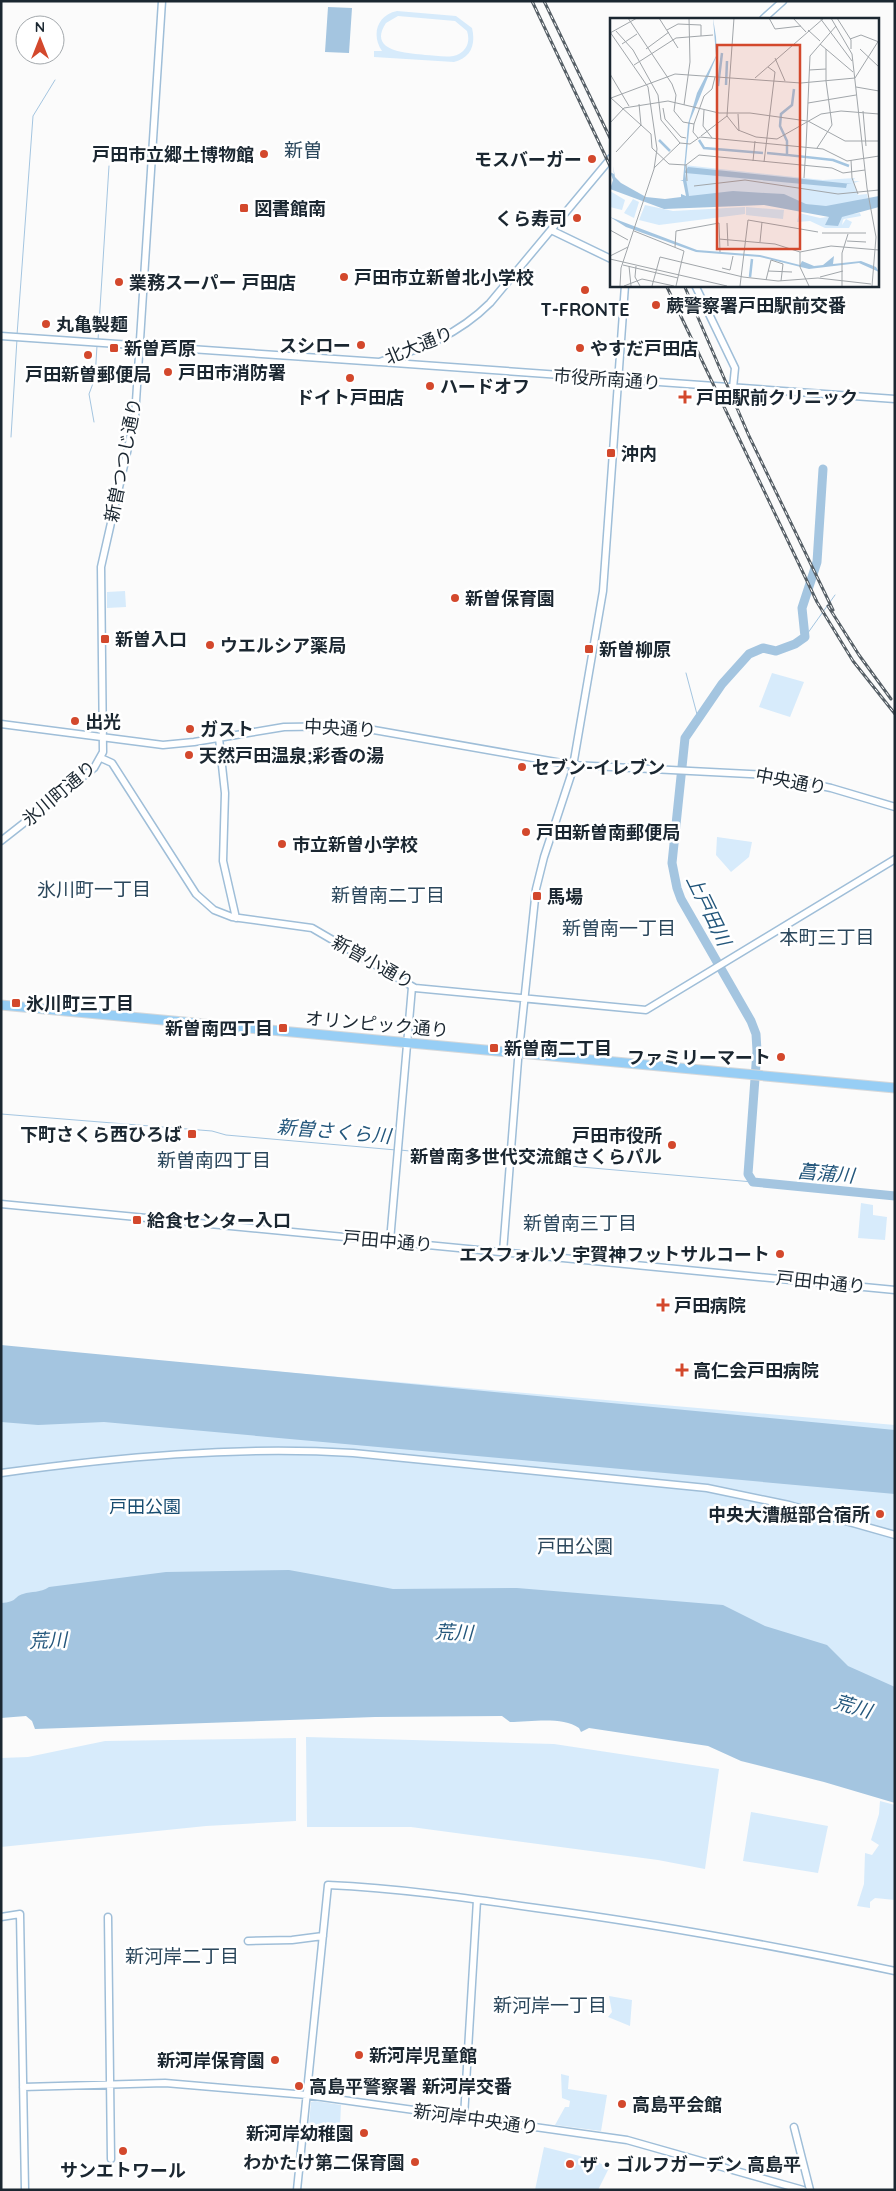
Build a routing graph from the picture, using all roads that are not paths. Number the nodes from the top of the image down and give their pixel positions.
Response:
1 (162, 1) edge
2 (783, 1) edge
3 (764, 18) edge
4 (610, 159) edge
5 (551, 230) junction
6 (610, 259) edge
7 (625, 286) edge
8 (695, 286) edge
9 (1, 336) edge
10 (140, 346) junction
11 (378, 362) junction
12 (618, 379) junction
13 (733, 388) junction
14 (895, 399) edge
15 (1, 724) edge
16 (104, 738) junction
17 (219, 738) junction
18 (101, 758) junction
19 (573, 765) junction
20 (895, 807) edge
21 (1, 840) edge
22 (895, 859) edge
23 (236, 918) junction
24 (412, 987) junction
25 (525, 998) junction
26 (1, 1005) edge
27 (407, 1043) junction
28 (519, 1053) junction
29 (895, 1088) edge
30 (1, 1204) edge
31 (390, 1241) junction
32 (502, 1252) junction
33 (895, 1290) edge
34 (1, 1473) edge
35 (895, 1535) edge
36 (477, 1900) junction
37 (1, 1917) edge
38 (108, 1917) dead end
39 (323, 1936) junction
40 (248, 1941) dead end
41 (895, 1971) edge
42 (110, 2085) junction
43 (23, 2087) junction
44 (306, 2094) junction
45 (464, 2117) junction
46 (794, 2127) dead end
47 (111, 2159) dead end
48 (25, 2190) edge
49 (297, 2190) edge
50 (803, 2190) edge
51 (810, 2190) edge

1 - 10 street, 新曽つつじ通り
2 - 3 street
4 - 5 street, 北大通り
5 - 6 street
5 - 11 street, 北大通り
7 - 12 street
8 - 13 street
9 - 10 street, 北大通り
10 - 11 street, 北大通り
10 - 16 street, 新曽つつじ通り
11 - 12 street, 市役所南通り
12 - 13 street, 市役所南通り
12 - 19 street
13 - 14 street, 市役所南通り
15 - 16 street, 中央通り
16 - 17 street, 中央通り
16 - 18 street, 氷川町通り
17 - 19 street, 中央通り
17 - 23 street
18 - 21 street, 氷川町通り
18 - 23 street, 新曽小通り
19 - 20 street, 中央通り
19 - 25 street
22 - 25 street, 新曽小通り
23 - 24 street, 新曽小通り
24 - 25 street, 新曽小通り
24 - 27 street
25 - 28 street
26 - 27 main road, オリンピック通り
27 - 28 main road, オリンピック通り
27 - 31 street
28 - 29 main road, オリンピック通り
28 - 32 street
30 - 31 street, 戸田中通り
31 - 32 street, 戸田中通り
32 - 33 street, 戸田中通り
34 - 35 street
36 - 39 street
36 - 41 street
36 - 45 street
37 - 43 street
38 - 42 street
39 - 40 street
39 - 44 street
42 - 43 street, 新河岸中央通り
42 - 44 street, 新河岸中央通り
42 - 47 street
43 - 48 street
44 - 45 street, 新河岸中央通り
44 - 49 street
45 - 50 street, 新河岸中央通り
46 - 51 street

